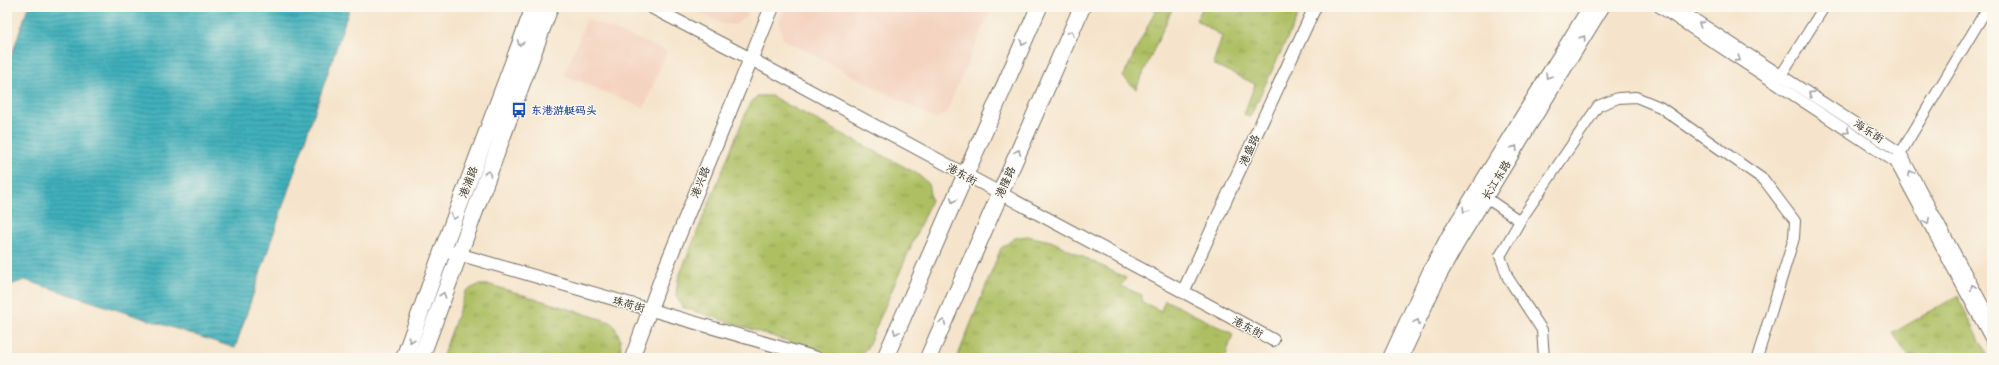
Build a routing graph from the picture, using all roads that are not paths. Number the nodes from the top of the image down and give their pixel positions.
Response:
1 (534, 7) edge
2 (550, 7) edge
3 (651, 7) edge
4 (772, 7) edge
5 (1039, 7) edge
6 (1082, 7) edge
7 (1315, 7) edge
8 (1590, 7) edge
9 (1602, 7) edge
10 (1659, 7) edge
11 (1676, 7) edge
12 (1824, 7) edge
13 (1988, 7) edge
14 (750, 58) junction
15 (1778, 79) junction
16 (1901, 153) junction
17 (1895, 162) junction
18 (964, 175) junction
19 (1000, 194) junction
20 (1485, 198) junction
21 (1520, 221) junction
22 (443, 249) junction
23 (458, 254) junction
24 (1184, 292) junction
25 (650, 310) junction
26 (1992, 321) edge
27 (1273, 340) dead end
28 (1992, 342) edge
29 (404, 358) edge
30 (421, 358) edge
31 (632, 358) edge
32 (817, 358) edge
33 (885, 358) edge
34 (928, 358) edge
35 (1390, 358) edge
36 (1401, 358) edge
37 (1544, 358) edge
38 (1757, 358) edge

1 -> 22 main road, 港浦路
23 -> 2 main road, 港浦路
3 - 14 street, 港东街
4 - 14 main road, 港兴路
5 -> 18 main road
19 -> 6 main road, 港隆路
7 - 24 street, 港盛路
8 -> 35 main road, 长江东路
20 -> 9 main road, 长江东路
10 -> 15 street, 海乐街
15 -> 11 street, 海乐街
12 - 15 street
13 - 16 street
14 - 18 street, 港东街
14 - 25 main road, 港兴路
16 -> 15 street, 海乐街
15 -> 17 street, 海乐街
16 - 17 street
26 -> 16 street, 海乐街
17 -> 28 street, 海乐街
18 - 19 street, 港东街
18 -> 33 main road
19 - 24 street, 港东街
34 -> 19 main road, 港隆路
20 - 21 street
36 -> 20 main road, 长江东路
21 - 37 street
21 - 38 street
22 - 23 street, 珠荷街
22 -> 29 main road, 港浦路
23 - 25 street, 珠荷街
30 -> 23 main road, 港浦路
24 - 27 street, 港东街
25 - 31 main road, 港兴路
25 - 32 street, 珠荷街

